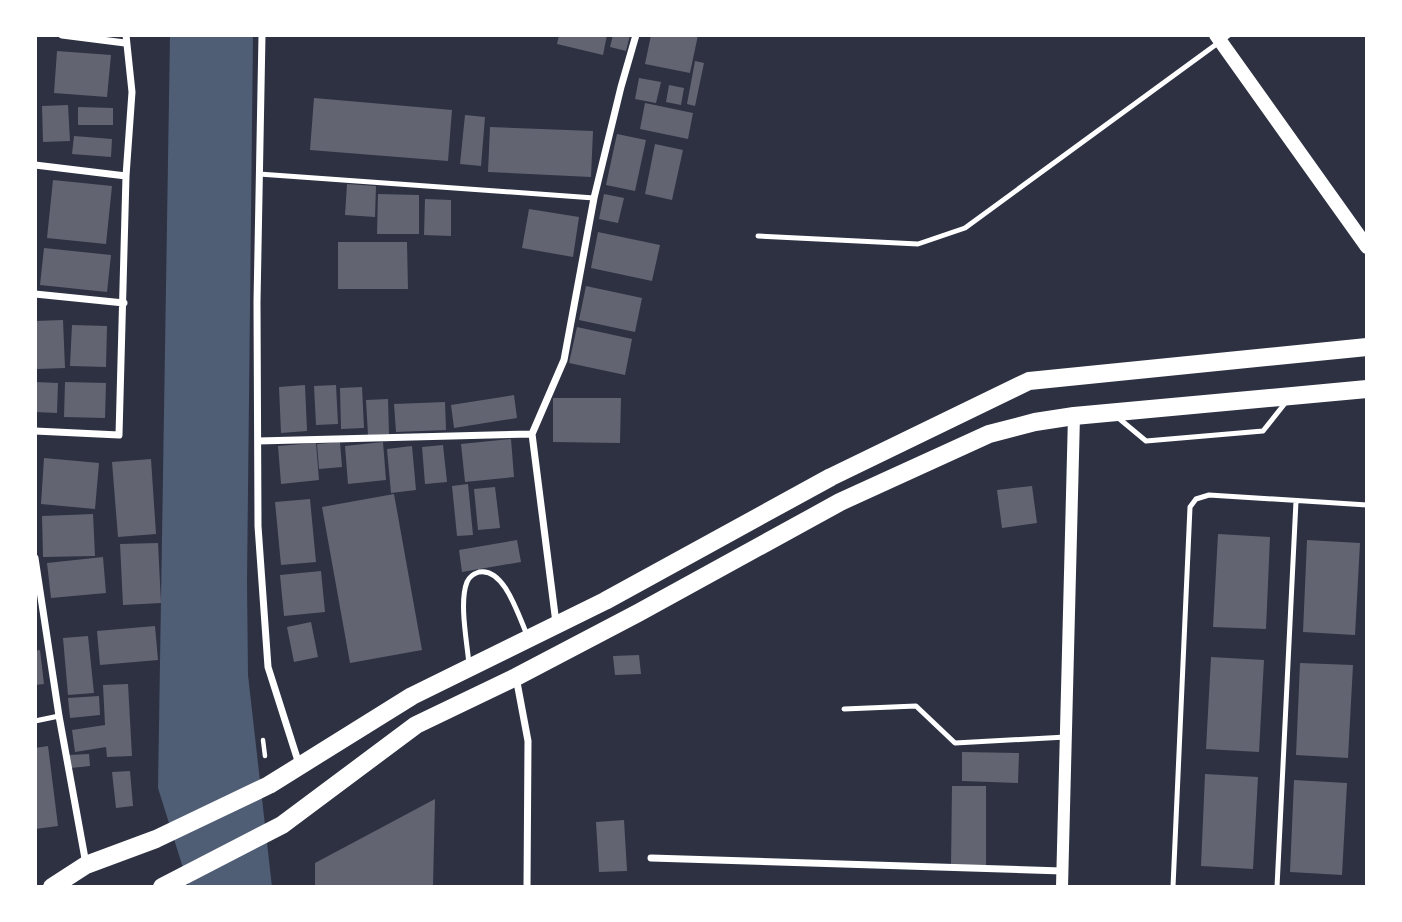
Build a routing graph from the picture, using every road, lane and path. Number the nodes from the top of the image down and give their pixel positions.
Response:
1 (62, 35) edge
2 (262, 35) edge
3 (636, 35) edge
4 (1222, 37) edge
5 (125, 39) edge
6 (35, 165) edge
7 (259, 174) junction
8 (126, 176) junction
9 (594, 198) junction
10 (758, 236) dead end
11 (1367, 247) edge
12 (35, 294) edge
13 (124, 303) junction
14 (1367, 347) edge
15 (1367, 389) edge
16 (1290, 397) junction
17 (1112, 412) junction
18 (1074, 416) junction
19 (35, 431) edge
20 (532, 434) junction
21 (258, 441) junction
22 (1296, 500) junction
23 (1367, 505) edge
24 (35, 558) edge
25 (36, 573) edge
26 (39, 605) edge
27 (556, 626) junction
28 (529, 639) junction
29 (469, 667) junction
30 (516, 677) junction
31 (844, 709) dead end
32 (60, 716) junction
33 (35, 721) edge
34 (1066, 737) junction
35 (264, 740) dead end
36 (265, 756) dead end
37 (300, 767) junction
38 (651, 858) dead end
39 (86, 865) junction
40 (1062, 871) junction
41 (52, 887) edge
42 (162, 887) edge
43 (527, 887) edge
44 (1062, 887) edge
45 (1174, 887) edge
46 (1277, 887) edge

1 - 5 street
2 - 7 street
3 - 9 street
4 - 10 lane
4 - 11 main road
5 - 8 street
6 - 8 street
7 - 9 lane
7 - 21 street
8 - 13 street
9 - 20 street
12 - 13 street
13 - 19 street
14 - 27 main road
15 - 16 main road
16 - 17 main road
16 - 17 lane
17 - 18 main road
18 - 30 main road
18 - 34 street
20 - 21 street
20 - 27 street
21 - 37 street
22 - 23 lane
22 - 45 lane
22 - 46 lane
24 - 25 street
25 - 26 street
26 - 32 street
27 - 28 main road
28 - 29 main road
28 - 29 lane
29 - 37 main road
30 - 42 main road
30 - 43 street
31 - 34 lane
32 - 33 lane
32 - 39 street
34 - 40 street
35 - 36 path
37 - 39 main road
38 - 40 street
39 - 41 main road
40 - 44 street

